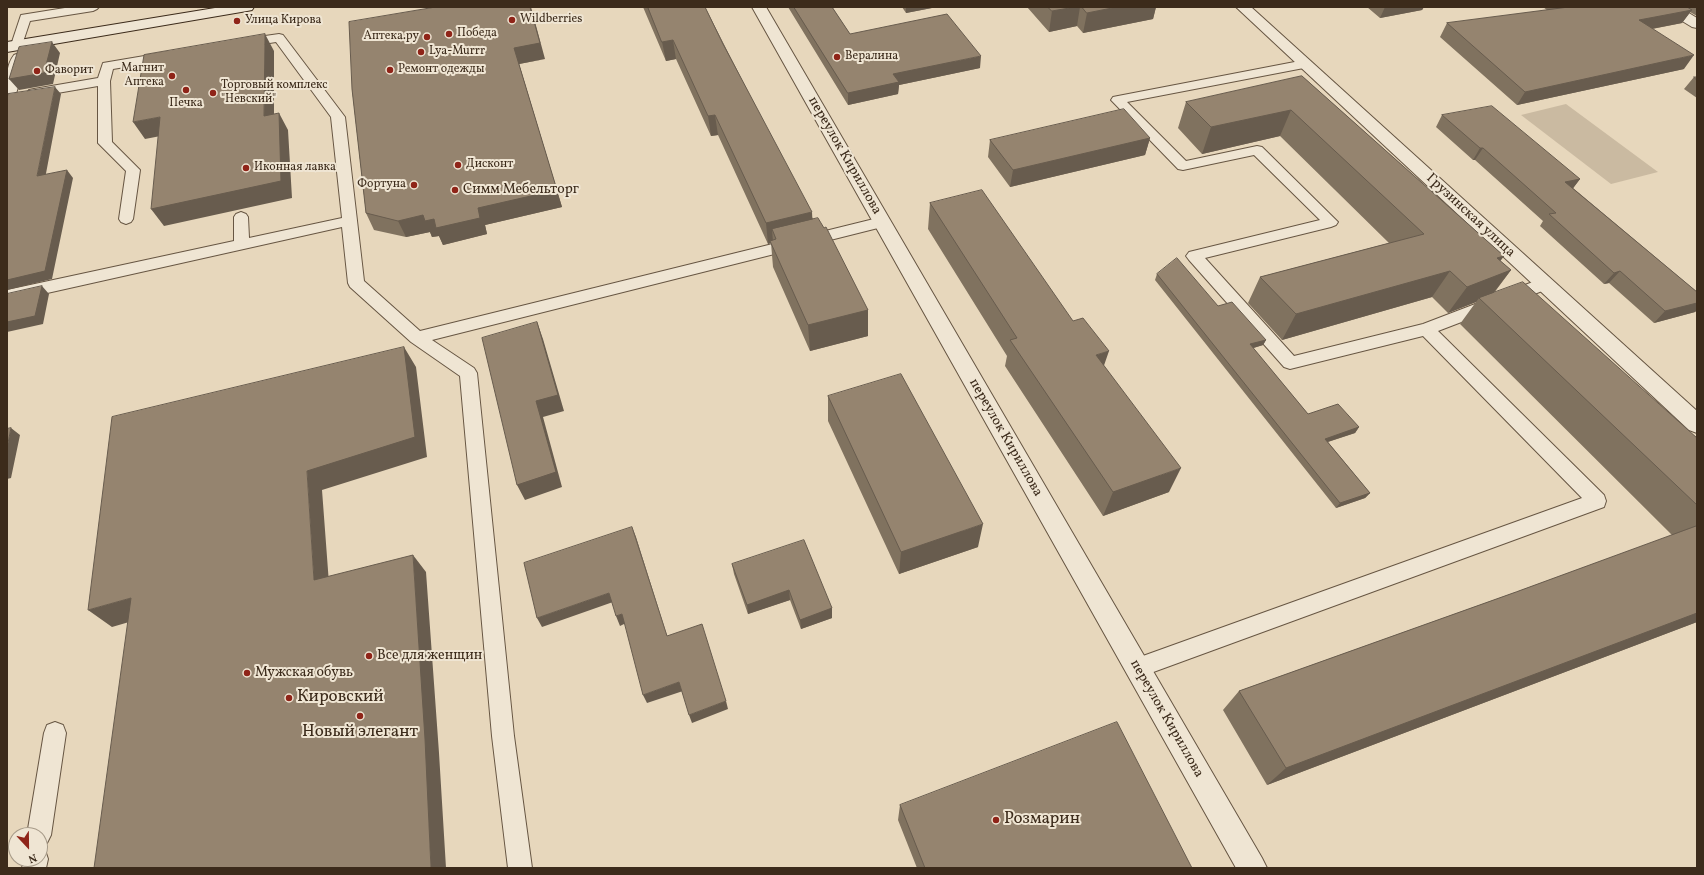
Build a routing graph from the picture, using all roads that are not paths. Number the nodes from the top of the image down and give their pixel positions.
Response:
1 (93, 7) edge
2 (247, 7) edge
3 (759, 7) edge
4 (1243, 7) edge
5 (1669, 7) edge
6 (1697, 24) edge
7 (232, 46) edge
8 (15, 50) edge
9 (177, 55) edge
10 (1305, 64) junction
11 (104, 81) junction
12 (7, 97) edge
13 (241, 217) dead end
14 (126, 219) dead end
15 (349, 221) junction
16 (882, 222) junction
17 (242, 244) junction
18 (1544, 284) junction
19 (7, 296) edge
20 (1426, 329) junction
21 (417, 338) junction
22 (1697, 424) edge
23 (1137, 668) junction
24 (55, 733) dead end
25 (40, 827) edge
26 (520, 868) edge
27 (1252, 868) edge

1 - 8 lane
2 - 8 street
3 - 16 street, переулок Кириллова
4 - 10 street, Грузинская улица
5 - 6 street
7 - 15 lane
8 - 12 street
9 - 11 lane
10 - 18 street, Грузинская улица
10 - 20 lane
11 - 12 lane
11 - 14 lane
13 - 17 lane
15 - 17 lane
15 - 21 lane
16 - 21 lane
16 - 23 street, переулок Кириллова
17 - 19 lane
18 - 20 lane
18 - 22 street, Грузинская улица
20 - 23 lane
21 - 26 lane
23 - 27 street, переулок Кириллова
24 - 25 lane

